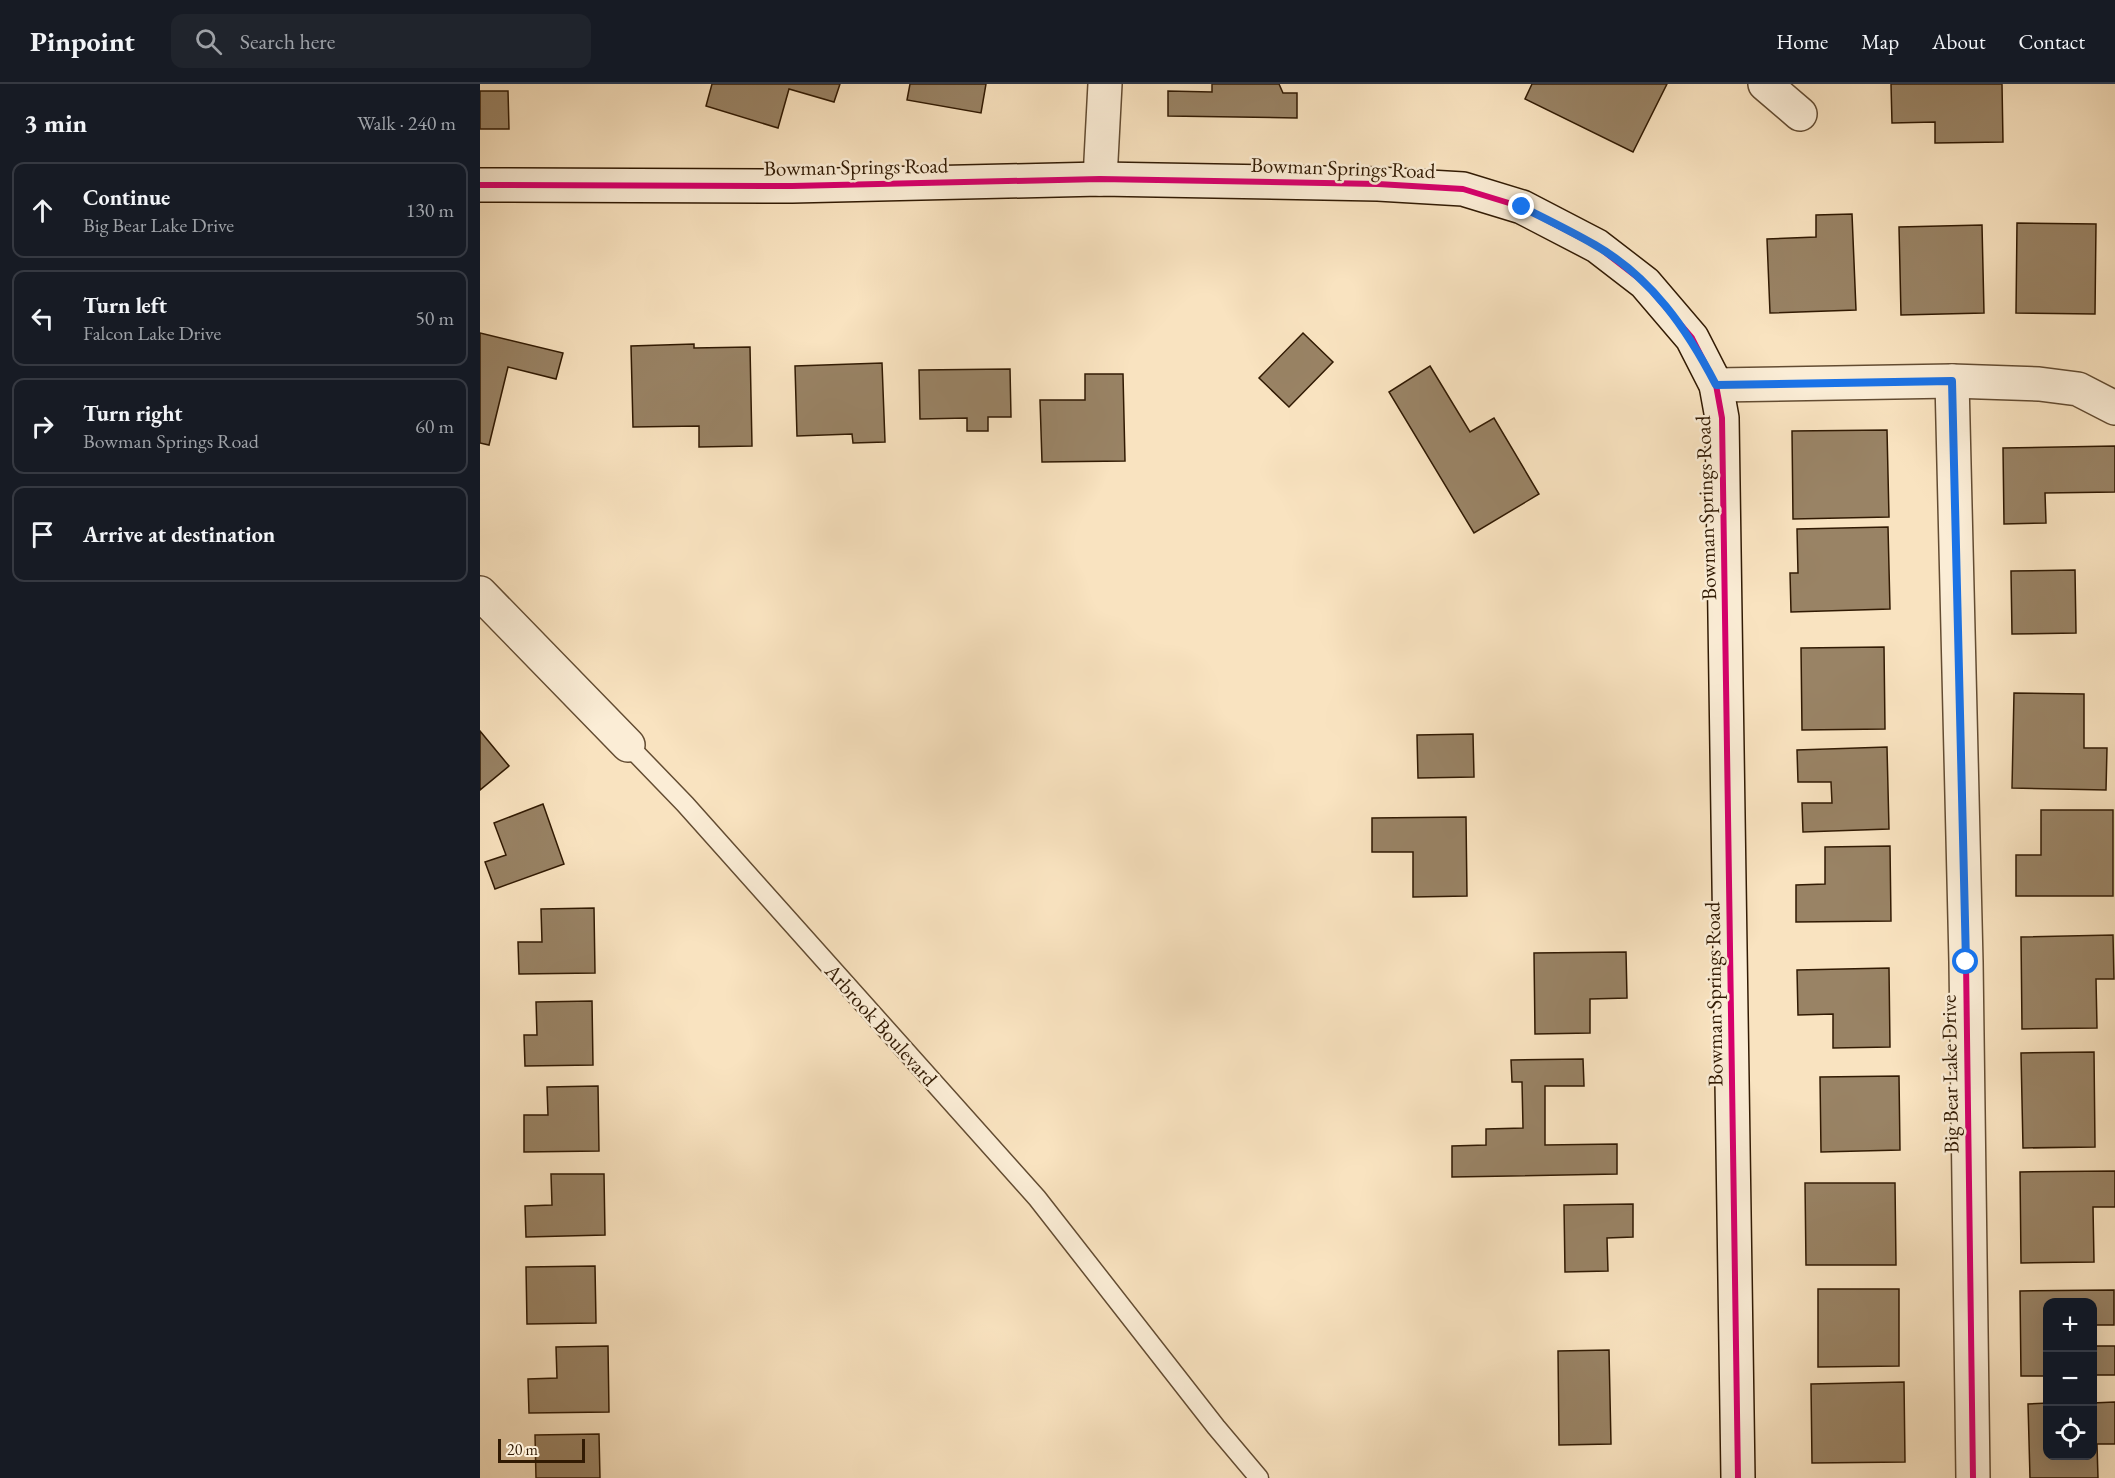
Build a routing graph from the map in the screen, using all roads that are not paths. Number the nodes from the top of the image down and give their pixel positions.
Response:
1 (1105, 84) edge
2 (1765, 84) edge
3 (1800, 114) dead end
4 (1100, 178) junction
5 (480, 185) edge
6 (1952, 381) junction
7 (1716, 385) junction
8 (2115, 408) edge
9 (480, 592) edge
10 (628, 745) joint
11 (1259, 1478) edge
12 (1738, 1478) edge
13 (1973, 1478) edge

1 - 4 street
2 - 3 street
4 - 5 street, Bowman Springs Road
4 - 7 street, Bowman Springs Road
6 - 7 street
6 - 8 street
6 - 13 street, Big Bear Lake Drive
7 - 12 street, Bowman Springs Road
9 - 10 street, Arbrook Boulevard
10 - 11 lane, Arbrook Boulevard

